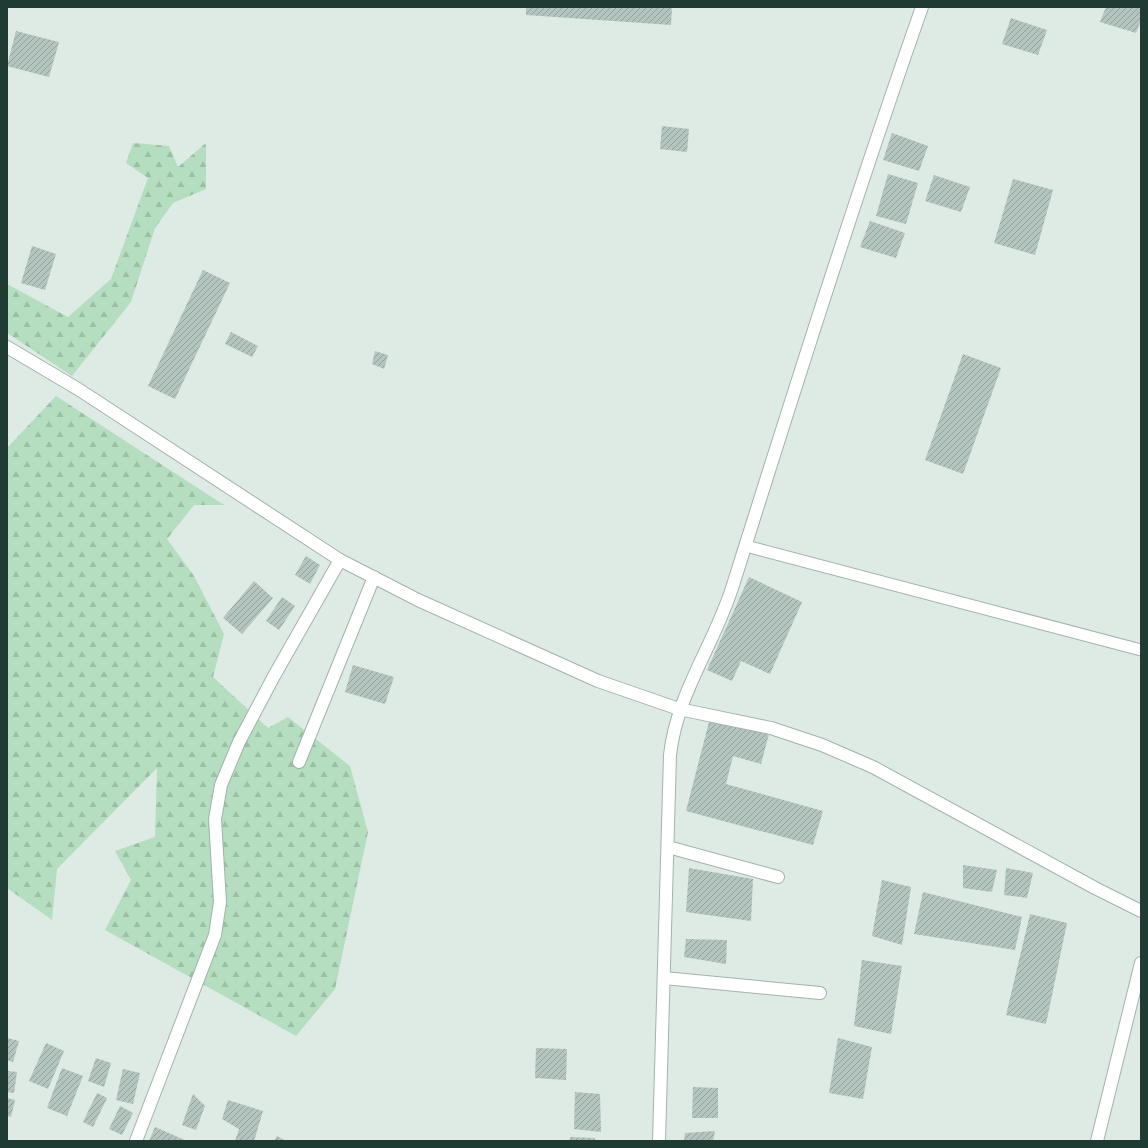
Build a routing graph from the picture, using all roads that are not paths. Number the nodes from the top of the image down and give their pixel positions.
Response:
1 (922, 7) edge
2 (7, 347) edge
3 (746, 546) junction
4 (340, 560) junction
5 (374, 577) junction
6 (1141, 650) edge
7 (679, 709) junction
8 (299, 762) dead end
9 (668, 847) junction
10 (778, 877) dead end
11 (1141, 910) edge
12 (1141, 963) edge
13 (664, 978) junction
14 (820, 993) dead end
15 (136, 1141) edge
16 (659, 1141) edge
17 (1097, 1141) edge

1 - 3 street
2 - 4 street
3 - 6 lane
3 - 7 street
4 - 5 street
4 - 15 street
5 - 7 street
5 - 8 street
7 - 9 street
7 - 11 street
9 - 10 street
9 - 13 street
12 - 17 street
13 - 14 street
13 - 16 street

